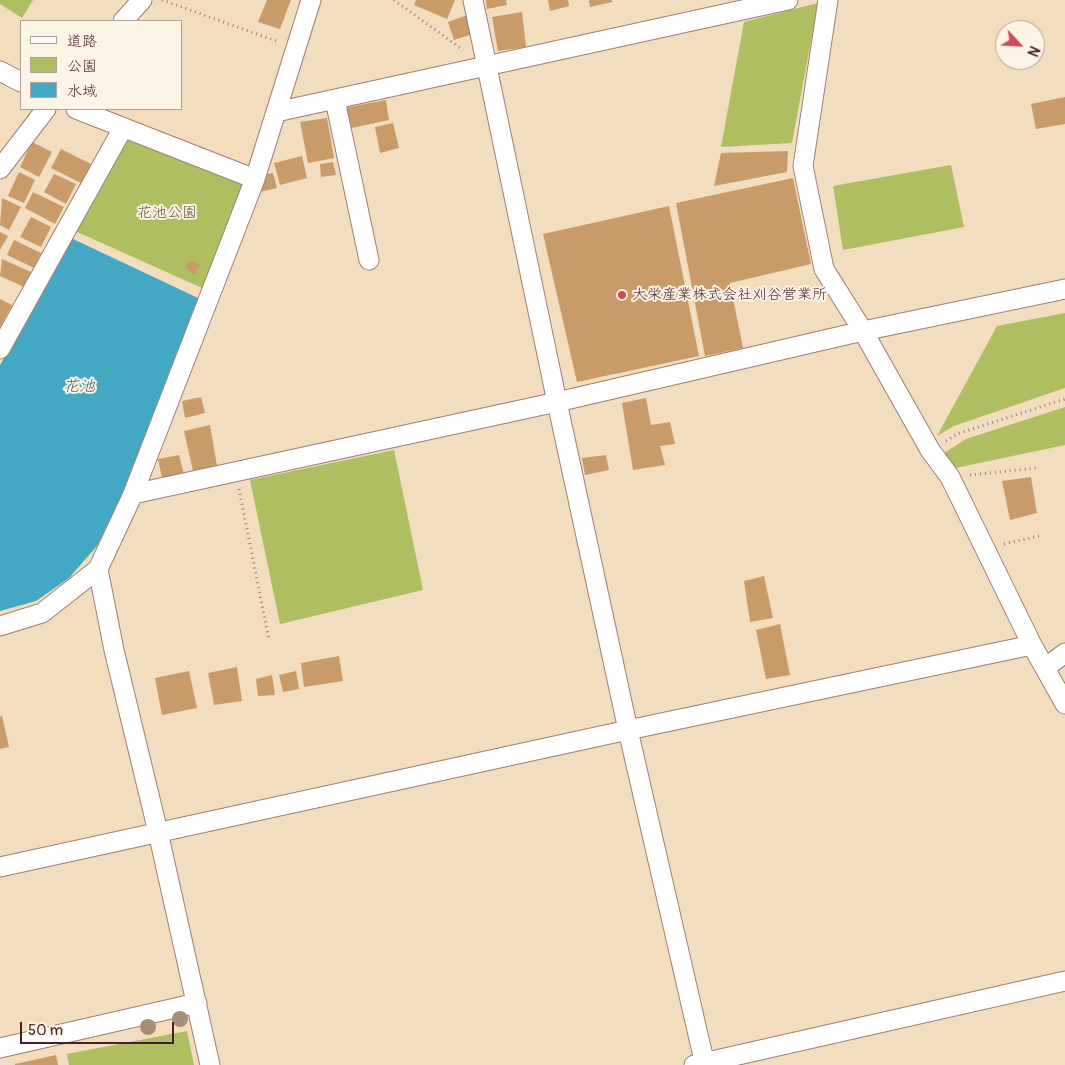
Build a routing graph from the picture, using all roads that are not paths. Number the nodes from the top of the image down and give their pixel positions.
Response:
1 (142, 0) edge
2 (311, 0) edge
3 (473, 0) edge
4 (788, 0) edge
5 (828, 0) edge
6 (124, 20) edge
7 (487, 68) junction
8 (0, 71) edge
9 (20, 81) edge
10 (334, 100) junction
11 (45, 110) edge
12 (78, 110) edge
13 (276, 112) junction
14 (123, 128) junction
15 (0, 169) edge
16 (255, 179) junction
17 (369, 260) dead end
18 (1065, 289) edge
19 (863, 331) junction
20 (0, 348) edge
21 (557, 402) junction
22 (133, 494) junction
23 (98, 569) junction
24 (0, 626) edge
25 (1032, 645) junction
26 (1065, 653) edge
27 (1045, 668) junction
28 (1065, 704) edge
29 (628, 730) junction
30 (158, 832) junction
31 (0, 867) edge
32 (1065, 980) edge
33 (197, 1003) junction
34 (0, 1048) edge
35 (701, 1064) edge
36 (210, 1065) edge

1 - 6 street
2 - 13 street
3 - 7 street
4 - 7 street
5 - 19 street
7 - 10 street
7 - 21 street
8 - 9 street
10 - 13 street
10 - 17 street
11 - 15 street
12 - 14 street
13 - 16 street
14 - 16 street
14 - 20 street
16 - 22 street
18 - 19 street
19 - 21 street
19 - 25 street
21 - 22 street
21 - 29 street
22 - 23 street
23 - 24 street
23 - 30 street
25 - 27 street
25 - 29 street
26 - 27 street
27 - 28 street
29 - 30 street
29 - 35 street
30 - 31 street
30 - 33 street
32 - 35 street
33 - 34 street
33 - 36 street

